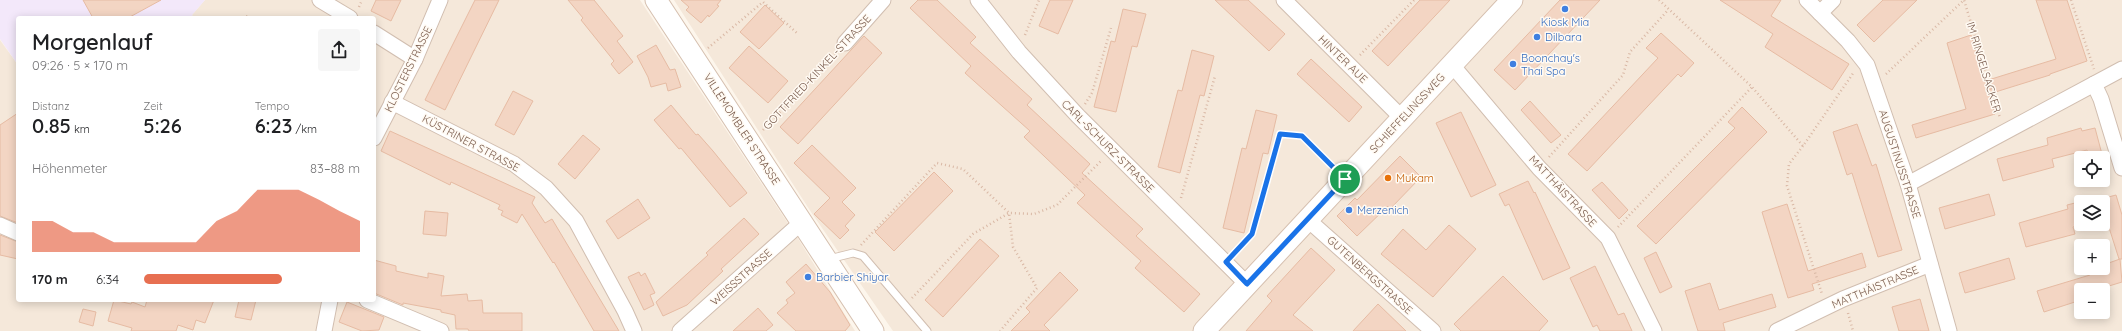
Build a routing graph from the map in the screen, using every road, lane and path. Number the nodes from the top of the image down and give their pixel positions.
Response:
1 (320, 0) edge
2 (440, 0) edge
3 (656, 0) edge
4 (883, 0) edge
5 (978, 0) edge
6 (1039, 0) edge
7 (1284, 0) edge
8 (1414, 0) edge
9 (1512, 0) edge
10 (1659, 0) edge
11 (1807, 0) edge
12 (1833, 0) edge
13 (1964, 0) edge
14 (2071, 0) edge
15 (1668, 10) junction
16 (1820, 13) junction
17 (347, 16) edge
18 (1111, 28) dead end
19 (376, 34) edge
20 (798, 34) dead end
21 (845, 43) joint
22 (707, 48) dead end
23 (1018, 52) junction
24 (415, 59) junction
25 (1863, 59) junction
26 (1350, 65) junction
27 (1452, 65) junction
28 (2122, 69) edge
29 (1215, 76) dead end
30 (2096, 84) junction
31 (1874, 86) junction
32 (1752, 87) junction
33 (392, 102) junction
34 (1078, 116) junction
35 (1402, 118) junction
36 (2005, 133) junction
37 (376, 134) edge
38 (751, 143) junction
39 (1803, 146) junction
40 (1112, 150) junction
41 (1539, 168) junction
42 (2122, 168) edge
43 (1345, 179) junction
44 (1908, 184) junction
45 (1009, 213) junction
46 (1176, 214) junction
47 (1307, 220) junction
48 (802, 222) junction
49 (0, 225) edge
50 (16, 232) edge
51 (1608, 238) junction
52 (853, 253) junction
53 (827, 259) junction
54 (1226, 262) junction
55 (1930, 264) junction
56 (1247, 284) junction
57 (330, 302) edge
58 (372, 302) edge
59 (905, 306) junction
60 (1826, 307) junction
61 (324, 331) edge
62 (441, 331) edge
63 (634, 331) edge
64 (680, 331) edge
65 (873, 331) edge
66 (927, 331) edge
67 (1000, 331) edge
68 (1204, 331) edge
69 (1433, 331) edge
70 (1654, 331) edge
71 (1777, 331) edge
72 (1949, 331) edge

1 - 17 street
2 - 24 street, KLOSTERSTRASSE
3 - 38 street, VILLEMOMBLER STRASSE
4 - 21 street, GOTTFRIED-KINKEL-STRASSE
5 - 23 street, CARL-SCHURZ-STRASSE
6 - 23 path
7 - 26 street, HINTER AUE
8 - 26 path
9 - 27 street, SCHIEFFELINGSWEG
10 - 15 path
11 - 16 street, AUGUSTINUSSTRASSE
12 - 16 street
13 - 31 path
13 - 36 path, IM RINGELSACKER
14 - 30 path
15 - 32 path
15 - 41 path
16 - 25 street, AUGUSTINUSSTRASSE
18 - 34 path
19 - 24 street
20 - 22 path
21 - 38 path, GOTTFRIED-KINKEL-STRASSE
23 - 34 street, CARL-SCHURZ-STRASSE
24 - 33 street, KLOSTERSTRASSE
25 - 31 street, AUGUSTINUSSTRASSE
25 - 39 path
26 - 35 street, HINTER AUE
27 - 35 street, SCHIEFFELINGSWEG
27 - 41 street, MATTHÄISTRASSE
28 - 30 street
29 - 46 path
30 - 36 street
30 - 42 street
31 - 44 street, AUGUSTINUSSTRASSE
32 - 39 path
32 - 51 path
33 - 37 street, KLOSTERSTRASSE
33 - 63 street, KÜSTRINER STRASSE
34 - 40 street, CARL-SCHURZ-STRASSE
35 - 43 street, SCHIEFFELINGSWEG
36 - 44 street
38 - 48 street, VILLEMOMBLER STRASSE
39 - 60 path
40 - 45 path
40 - 46 street, CARL-SCHURZ-STRASSE
41 - 51 street, MATTHÄISTRASSE
43 - 47 street, SCHIEFFELINGSWEG
43 - 54 path
44 - 55 street, AUGUSTINUSSTRASSE
45 - 52 path
45 - 59 path
45 - 67 path
46 - 54 street, CARL-SCHURZ-STRASSE
47 - 56 street, SCHIEFFELINGSWEG
47 - 69 street, GUTENBERGSTRASSE
48 - 53 street, VILLEMOMBLER STRASSE
48 - 64 street, WEISSSTRASSE
49 - 50 street
51 - 70 street, MATTHÄISTRASSE
52 - 53 lane
52 - 59 lane
53 - 65 street, VILLEMOMBLER STRASSE
54 - 56 street, CARL-SCHURZ-STRASSE
55 - 60 street, MATTHÄISTRASSE
55 - 72 street, AUGUSTINUSSTRASSE
56 - 68 street, SCHIEFFELINGSWEG
57 - 61 street
58 - 62 street
59 - 66 lane
60 - 71 street, MATTHÄISTRASSE

